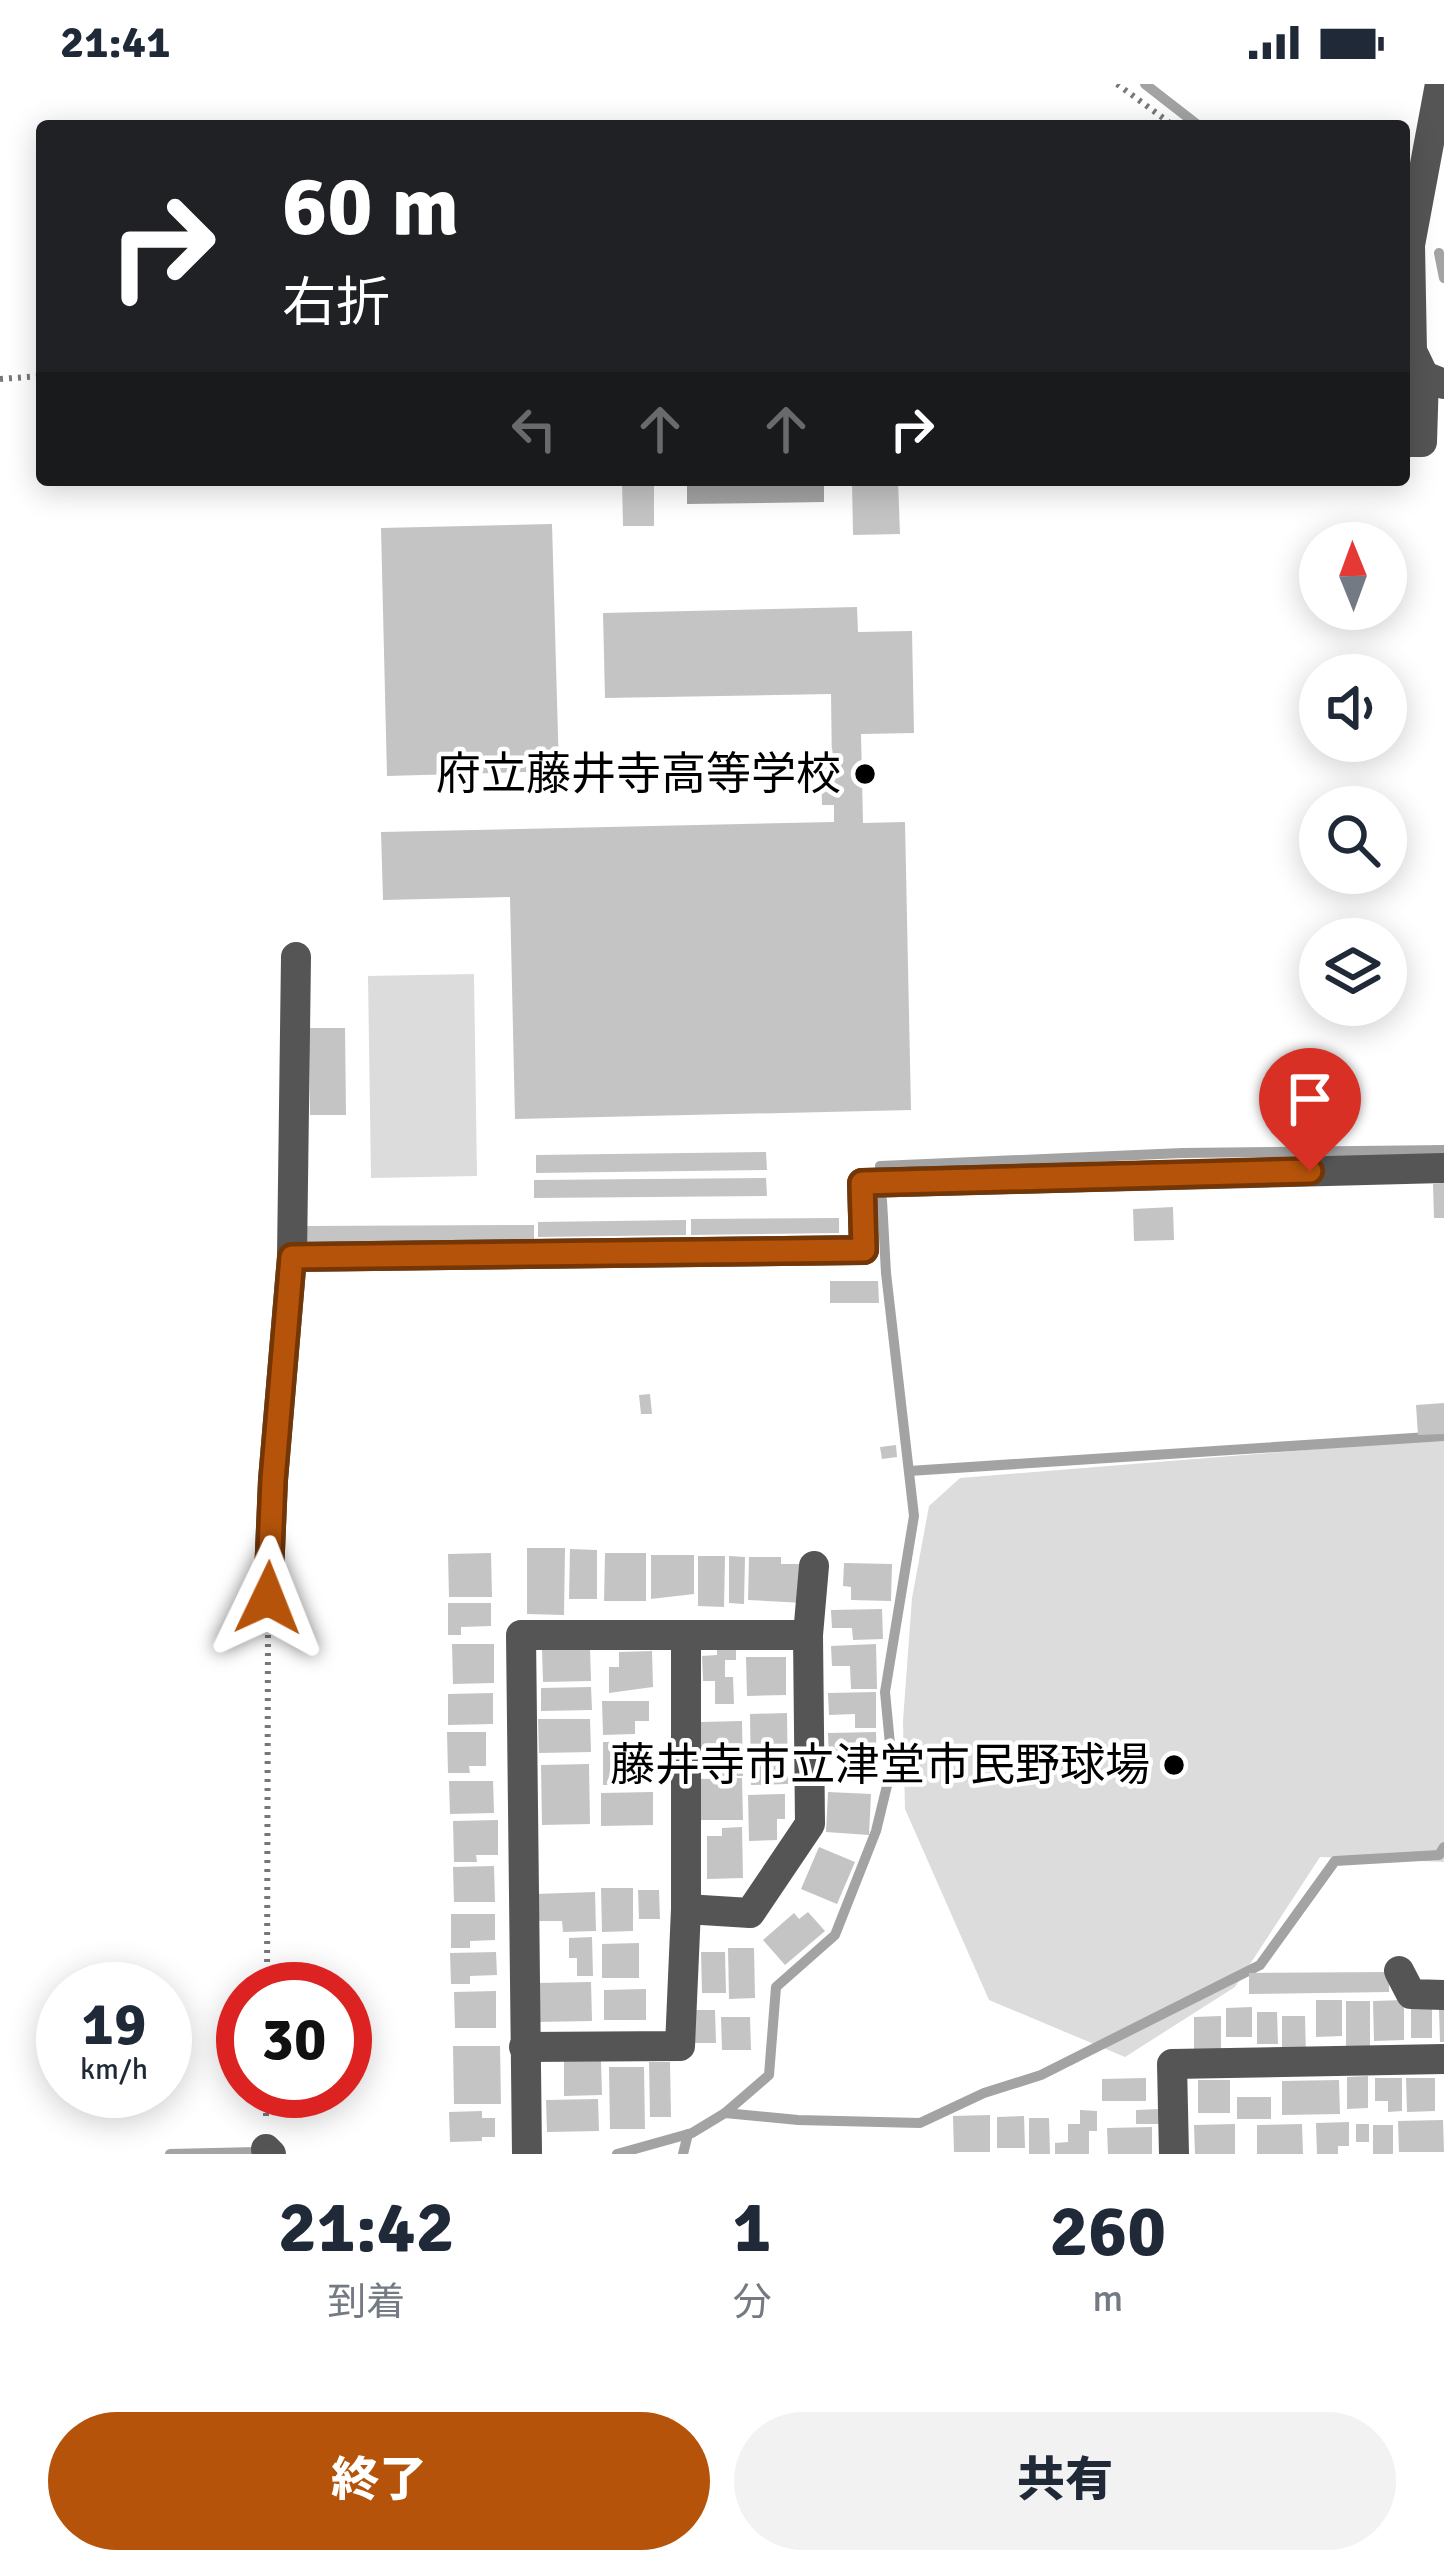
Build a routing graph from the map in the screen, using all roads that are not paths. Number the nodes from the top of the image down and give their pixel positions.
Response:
1 (1440, 84) edge
2 (1434, 380) edge
3 (1410, 442) edge
4 (296, 958) dead end
5 (1444, 1168) edge
6 (292, 1257) junction
7 (814, 1566) dead end
8 (268, 1598) road end
9 (808, 1635) junction
10 (686, 1636) junction
11 (686, 1909) junction
12 (1400, 1971) dead end
13 (1444, 1994) edge
14 (524, 2047) junction
15 (1444, 2059) edge
16 (527, 2154) edge
17 (1174, 2154) edge

1 - 2 street
2 - 3 street
4 - 6 street
5 - 6 street
6 - 8 street
7 - 9 street
9 - 10 street
9 - 11 street
10 - 11 street
10 - 14 street
11 - 14 street
12 - 13 street
14 - 16 street
15 - 17 street

